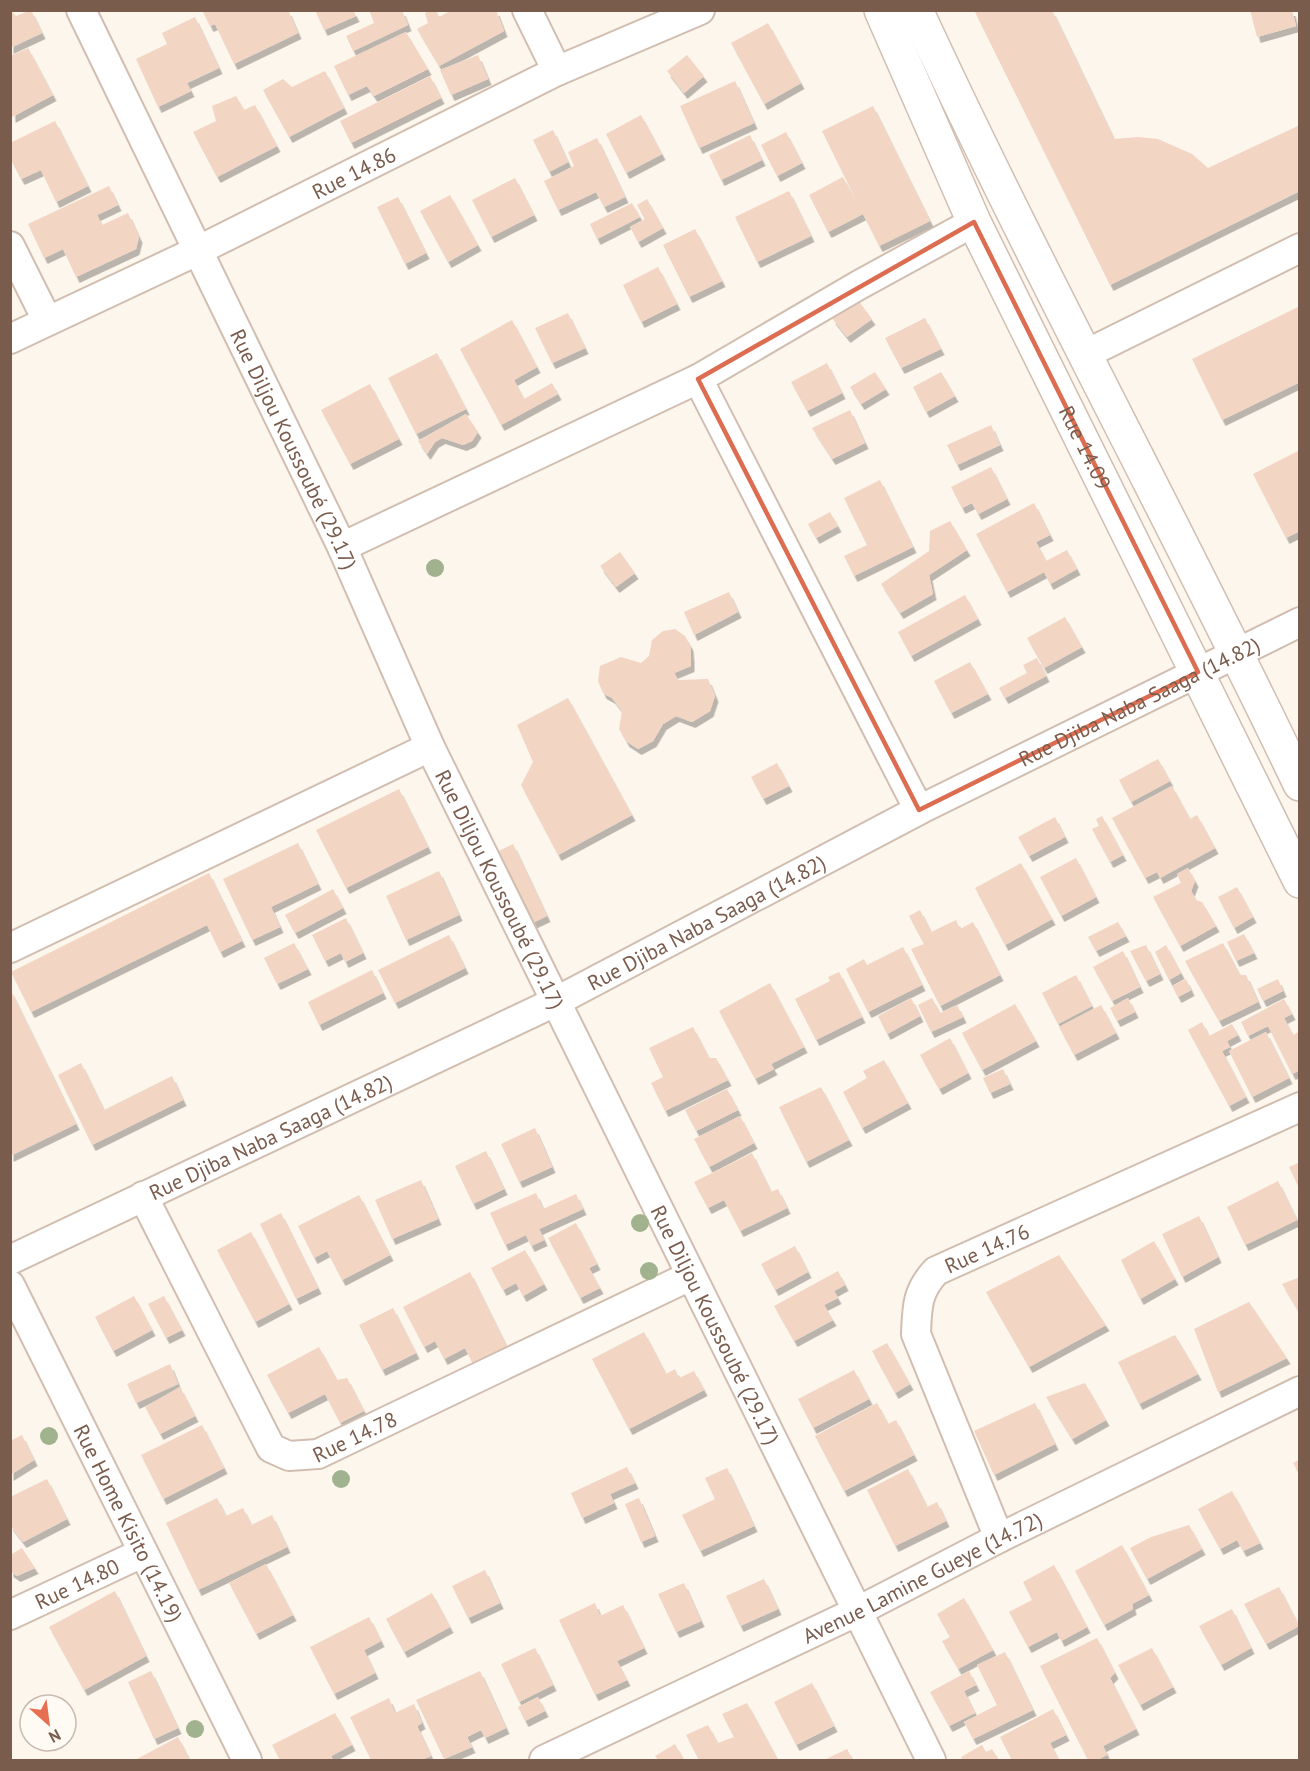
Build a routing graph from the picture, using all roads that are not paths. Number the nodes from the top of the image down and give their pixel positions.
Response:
1 (527, 10) edge
2 (700, 10) edge
3 (881, 10) edge
4 (916, 10) edge
5 (91, 14) edge
6 (558, 71) junction
7 (974, 222) junction
8 (10, 246) edge
9 (1299, 248) edge
10 (197, 251) junction
11 (47, 320) junction
12 (10, 339) edge
13 (1086, 354) junction
14 (698, 379) junction
15 (342, 547) junction
16 (1299, 622) edge
17 (1238, 654) junction
18 (1198, 672) junction
19 (430, 747) junction
20 (1299, 784) edge
21 (919, 810) junction
22 (1299, 881) edge
23 (10, 948) edge
24 (555, 1002) junction
25 (1299, 1107) edge
26 (143, 1196) junction
27 (10, 1260) edge
28 (690, 1276) junction
29 (10, 1285) edge
30 (1299, 1391) edge
31 (999, 1538) junction
32 (142, 1553) junction
33 (858, 1611) junction
34 (10, 1615) edge
35 (247, 1761) edge
36 (544, 1761) edge
37 (931, 1761) edge

1 - 6 street
2 - 6 street, Rue 14.86
3 - 7 street, Rue 14.09
4 - 13 street, Rue 14.09
5 - 10 street, Rue Diljou Koussoubé (29.17)
6 - 10 street, Rue 14.86
7 - 14 street
7 - 18 street, Rue 14.09
8 - 11 street
9 - 13 street
10 - 11 street, Rue 14.86
10 - 15 street, Rue Diljou Koussoubé (29.17)
11 - 12 street, Rue 14.86
13 - 17 street, Rue 14.09
14 - 15 street
14 - 21 street
15 - 19 street, Rue Diljou Koussoubé (29.17)
16 - 17 street, Rue Djiba Naba Saaga (14.82)
17 - 18 street, Rue Djiba Naba Saaga (14.82)
17 - 20 street, Rue 14.09
18 - 21 street, Rue Djiba Naba Saaga (14.82)
18 - 22 street, Rue 14.09
19 - 23 street
19 - 24 street, Rue Diljou Koussoubé (29.17)
21 - 24 street, Rue Djiba Naba Saaga (14.82)
24 - 26 street, Rue Djiba Naba Saaga (14.82)
24 - 28 street, Rue Diljou Koussoubé (29.17)
25 - 31 street, Rue 14.76
26 - 27 street, Rue Djiba Naba Saaga (14.82)
26 - 28 street, Rue 14.78
28 - 33 street, Rue Diljou Koussoubé (29.17)
29 - 32 street, Rue Home Kisito (14.19)
30 - 31 street, Avenue Lamine Gueye (14.72)
31 - 33 street, Avenue Lamine Gueye (14.72)
32 - 34 street, Rue 14.80
32 - 35 street, Rue Home Kisito (14.19)
33 - 36 street, Avenue Lamine Gueye (14.72)
33 - 37 street, Rue Diljou Koussoubé (29.17)

